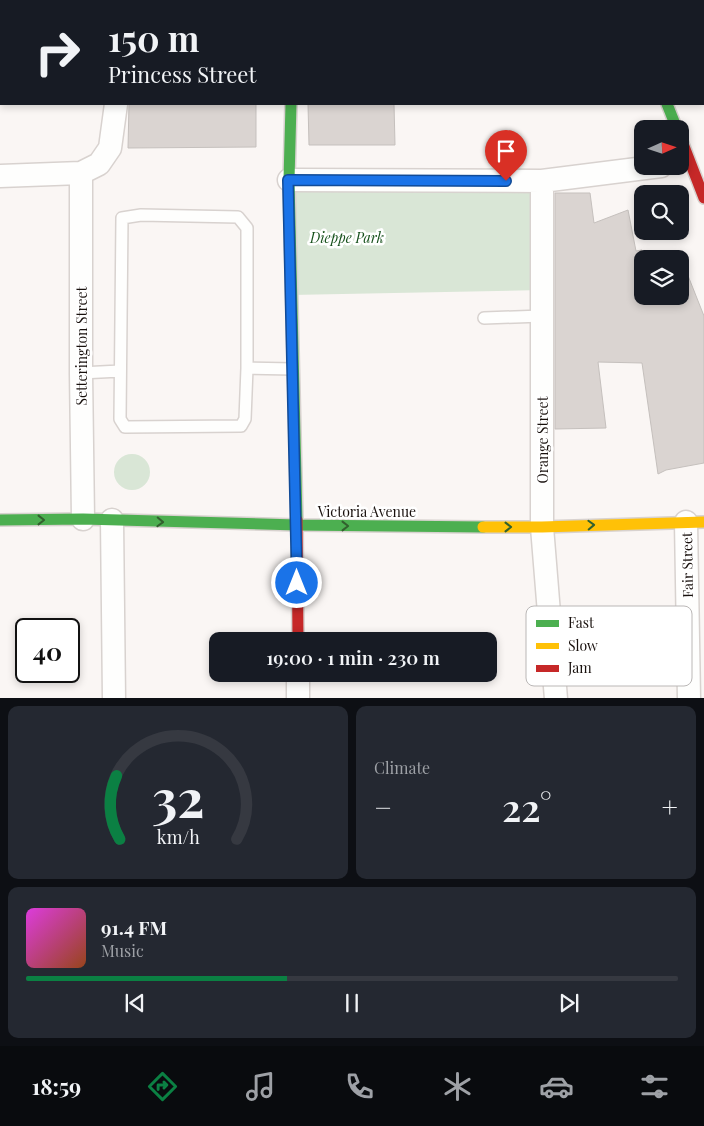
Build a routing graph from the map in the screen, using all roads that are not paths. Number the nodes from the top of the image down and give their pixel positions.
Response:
1 (116, 105) edge
2 (291, 105) edge
3 (667, 105) edge
4 (673, 120) edge
5 (634, 169) edge
6 (689, 170) edge
7 (81, 173) junction
8 (0, 176) edge
9 (288, 180) junction
10 (542, 181) junction
11 (704, 198) edge
12 (542, 316) junction
13 (484, 318) dead end
14 (247, 368) junction
15 (293, 369) junction
16 (120, 371) junction
17 (81, 373) junction
18 (0, 520) edge
19 (83, 520) junction
20 (112, 520) junction
21 (695, 522) edge
22 (297, 525) junction
23 (542, 527) junction
24 (548, 606) edge
25 (692, 610) edge
26 (298, 632) edge
27 (298, 682) edge
28 (114, 698) edge
29 (298, 698) edge

1 - 7 street
2 - 9 street
3 - 4 street
5 - 10 street
6 - 11 street
7 - 8 street
7 - 17 street, Setterington Street
9 - 10 street
9 - 15 street
10 - 12 street, Orange Street
12 - 13 lane
12 - 23 street, Orange Street
14 - 15 lane
14 - 16 lane
14 - 16 lane
15 - 22 street
16 - 17 lane
17 - 19 street, Setterington Street
18 -> 19 street, Victoria Avenue
19 - 20 street, Victoria Avenue
20 -> 22 street, Victoria Avenue
20 - 28 street
23 -> 21 street, Victoria Avenue
21 - 25 street, Fair Street
22 -> 23 street, Victoria Avenue
22 - 26 street
23 - 24 street, Orange Street
27 - 29 street

